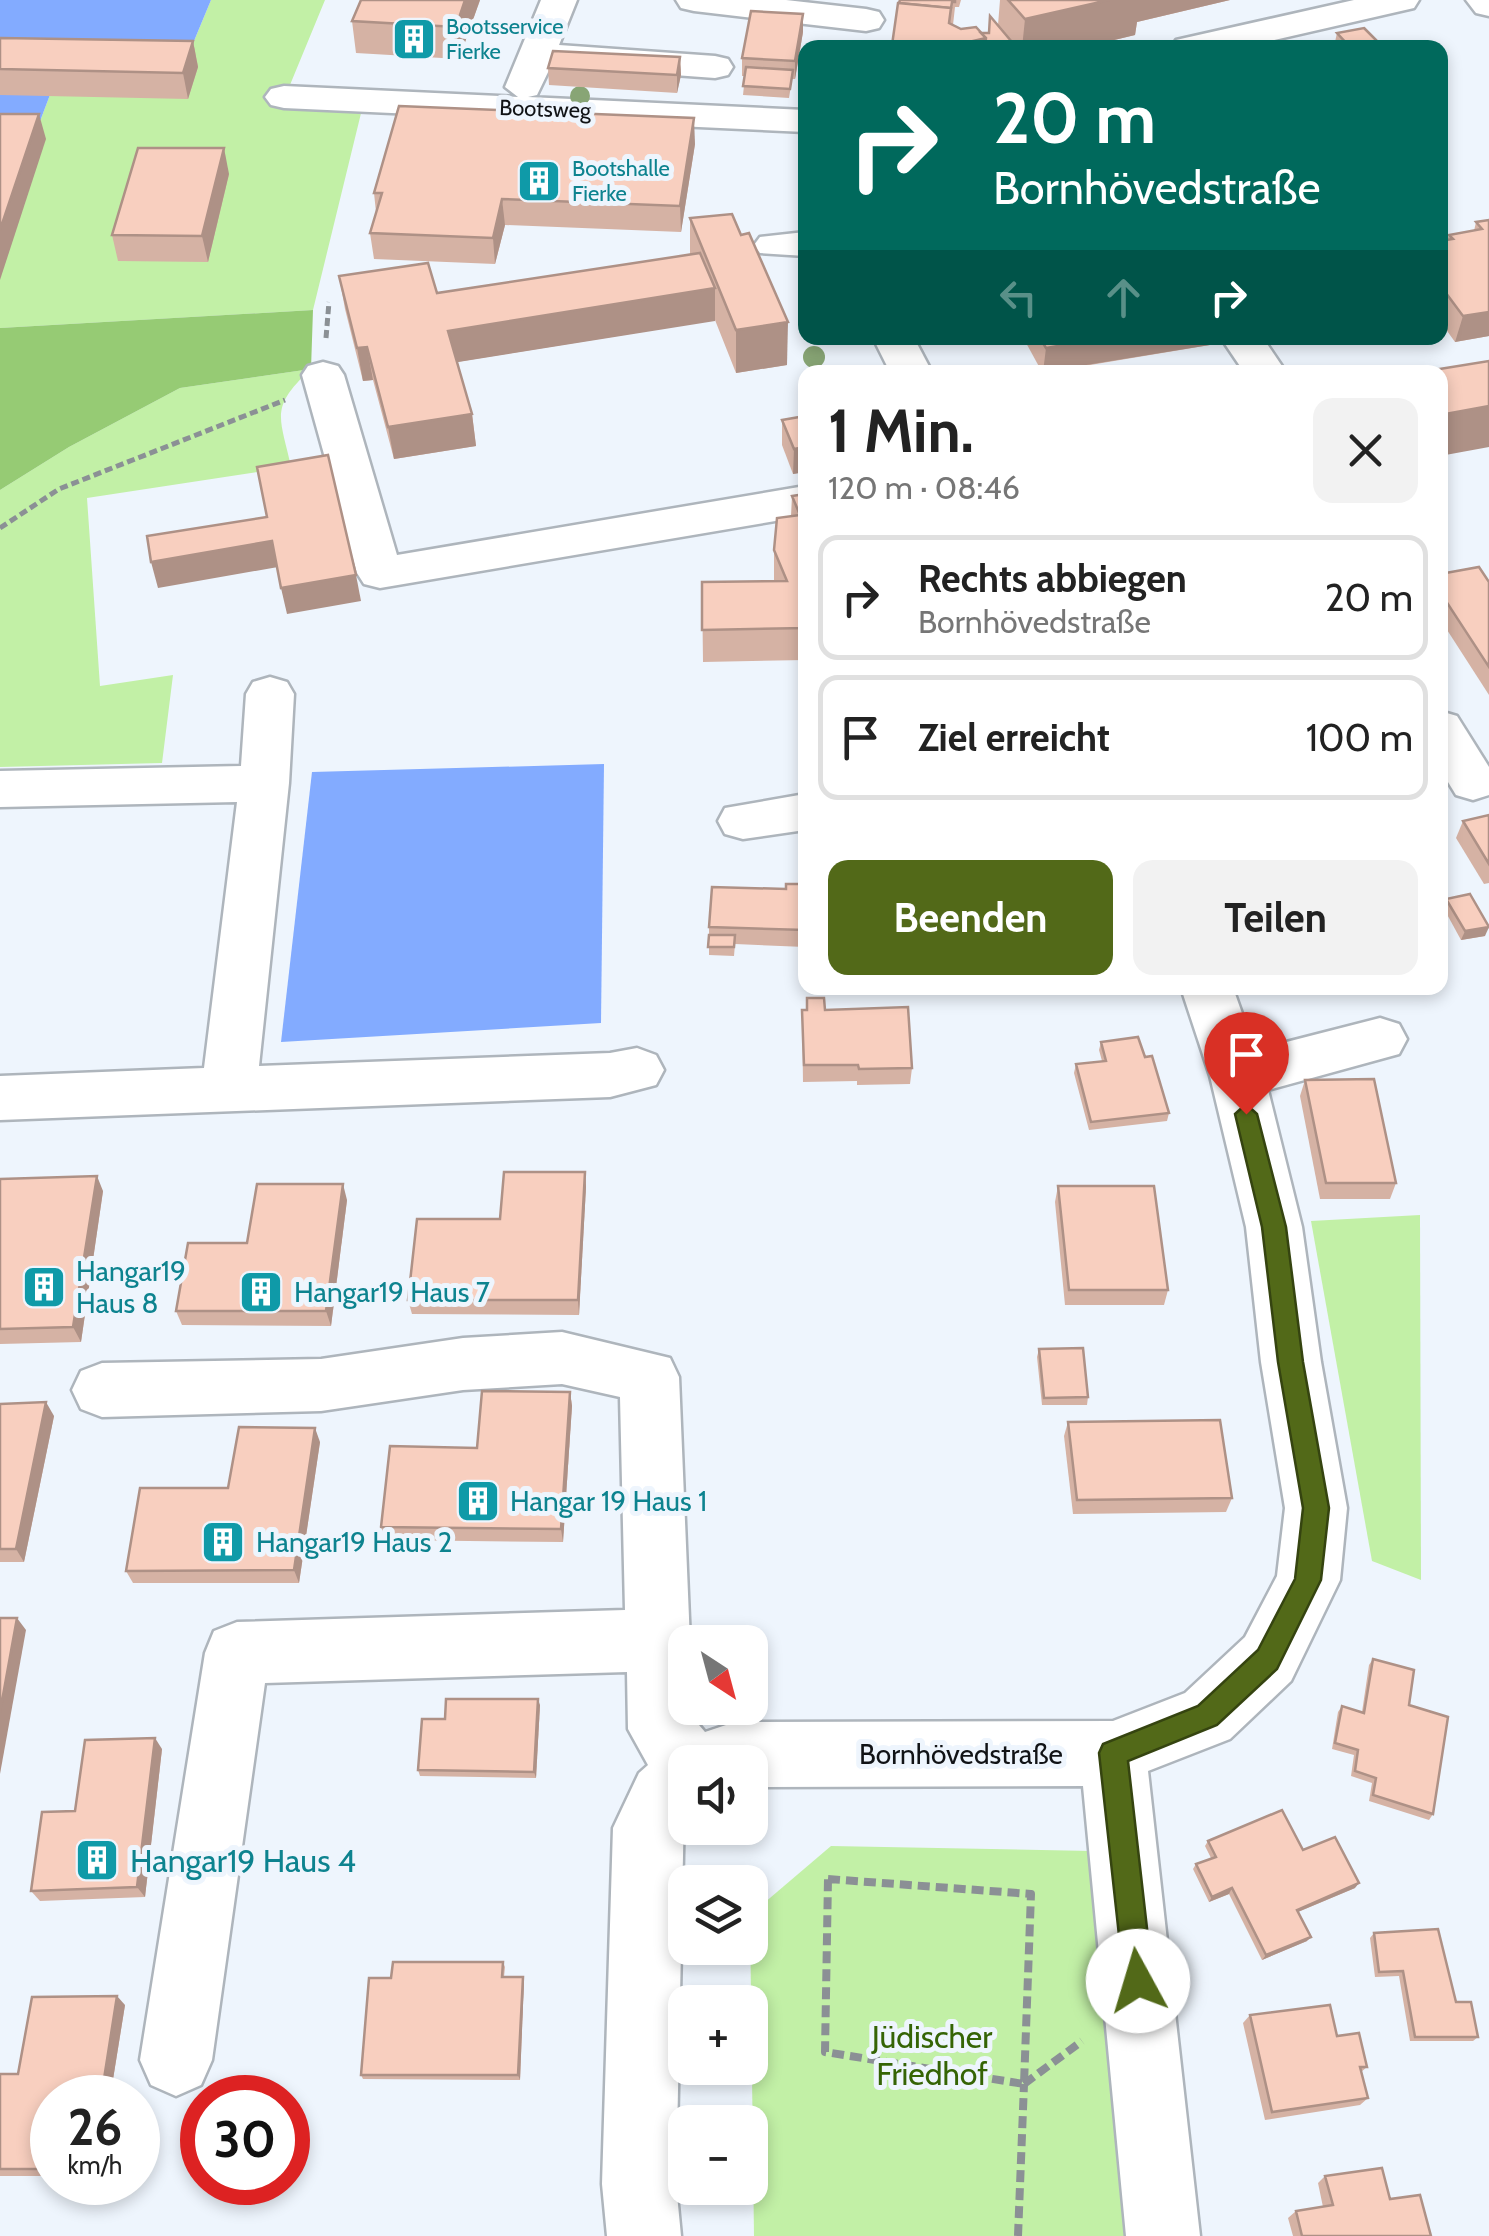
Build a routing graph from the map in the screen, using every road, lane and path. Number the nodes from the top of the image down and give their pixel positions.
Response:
1 (559, 0) edge
2 (694, 0) edge
3 (1401, 0) edge
4 (867, 23) edge
5 (1224, 40) edge
6 (537, 54) junction
7 (715, 68) dead end
8 (284, 98) dead end
9 (516, 108) junction
10 (798, 121) edge
11 (329, 302) dead end
12 (322, 375) junction
13 (798, 501) edge
14 (0, 528) edge
15 (270, 694) dead end
16 (1448, 744) edge
17 (264, 783) junction
18 (1468, 783) edge
19 (0, 789) edge
20 (798, 813) edge
21 (743, 821) dead end
22 (1210, 995) edge
23 (1380, 1039) dead end
24 (637, 1070) dead end
25 (1237, 1076) junction
26 (229, 1090) junction
27 (0, 1098) edge
28 (102, 1390) dead end
29 (656, 1640) junction
30 (674, 1745) edge
31 (1113, 1753) junction
32 (768, 1754) edge
33 (668, 1792) edge
34 (1095, 2030) dead end
35 (176, 2060) dead end
36 (1023, 2084) junction
37 (644, 2236) edge
38 (1018, 2236) edge
39 (1163, 2236) edge

1 - 6 street
2 - 4 street
3 - 5 street
6 - 7 street
6 - 9 street
8 - 9 street, Bootsweg
9 - 10 street, Bootsweg
11 - 12 path
12 - 13 street
12 - 14 path
15 - 17 street
16 - 18 street
17 - 19 street
17 - 26 street
20 - 21 street
22 - 25 street, Bornhövedstraße
23 - 25 street
24 - 26 street
25 - 31 street, Bornhövedstraße
26 - 27 street
28 - 29 street
29 - 30 street
29 - 35 street
31 - 32 street, Bornhövedstraße
31 - 39 street
33 - 37 street
34 - 36 path
36 - 36 path
36 - 38 path

